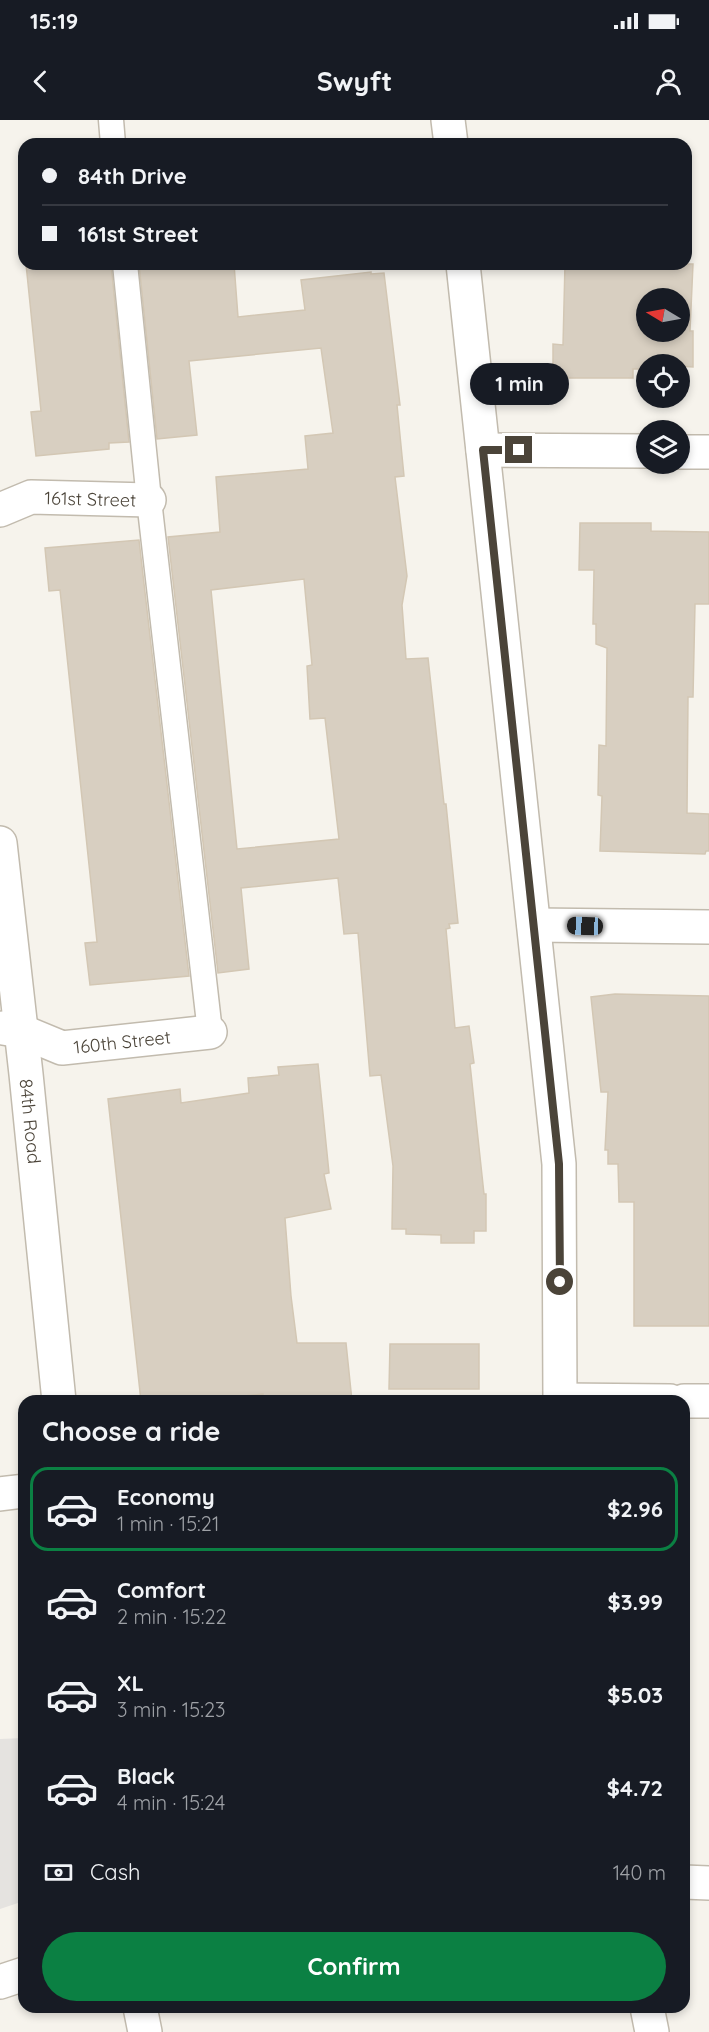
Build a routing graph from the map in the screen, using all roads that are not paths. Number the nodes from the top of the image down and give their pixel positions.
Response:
1 (111, 120) edge
2 (448, 120) edge
3 (112, 138) edge
4 (450, 138) edge
5 (126, 270) edge
6 (464, 270) edge
7 (483, 450) junction
8 (636, 451) edge
9 (690, 452) edge
10 (709, 452) edge
11 (149, 500) junction
12 (0, 510) edge
13 (0, 843) edge
14 (534, 925) junction
15 (709, 927) edge
16 (10, 1029) edge
17 (210, 1032) joint
18 (58, 1395) edge
19 (560, 1395) edge
20 (690, 1401) edge
21 (709, 1401) edge
22 (18, 1492) edge
23 (0, 1494) edge
24 (690, 1882) edge
25 (709, 1883) edge
26 (18, 1976) edge
27 (0, 1982) edge
28 (141, 2013) edge
29 (648, 2013) edge
30 (145, 2032) edge
31 (652, 2032) edge

1 - 3 lane
2 - 4 street
5 - 11 lane
6 - 7 street
7 - 8 street
7 - 14 street
9 - 10 street
11 - 12 street, 161st Street
11 - 17 lane
13 - 16 street, 84th Road
14 - 15 street
14 - 19 street
16 - 17 street, 160th Street
16 - 18 street, 84th Road
20 - 21 street
22 - 23 street
24 - 25 street
26 - 27 street
28 - 30 street
29 - 31 street

